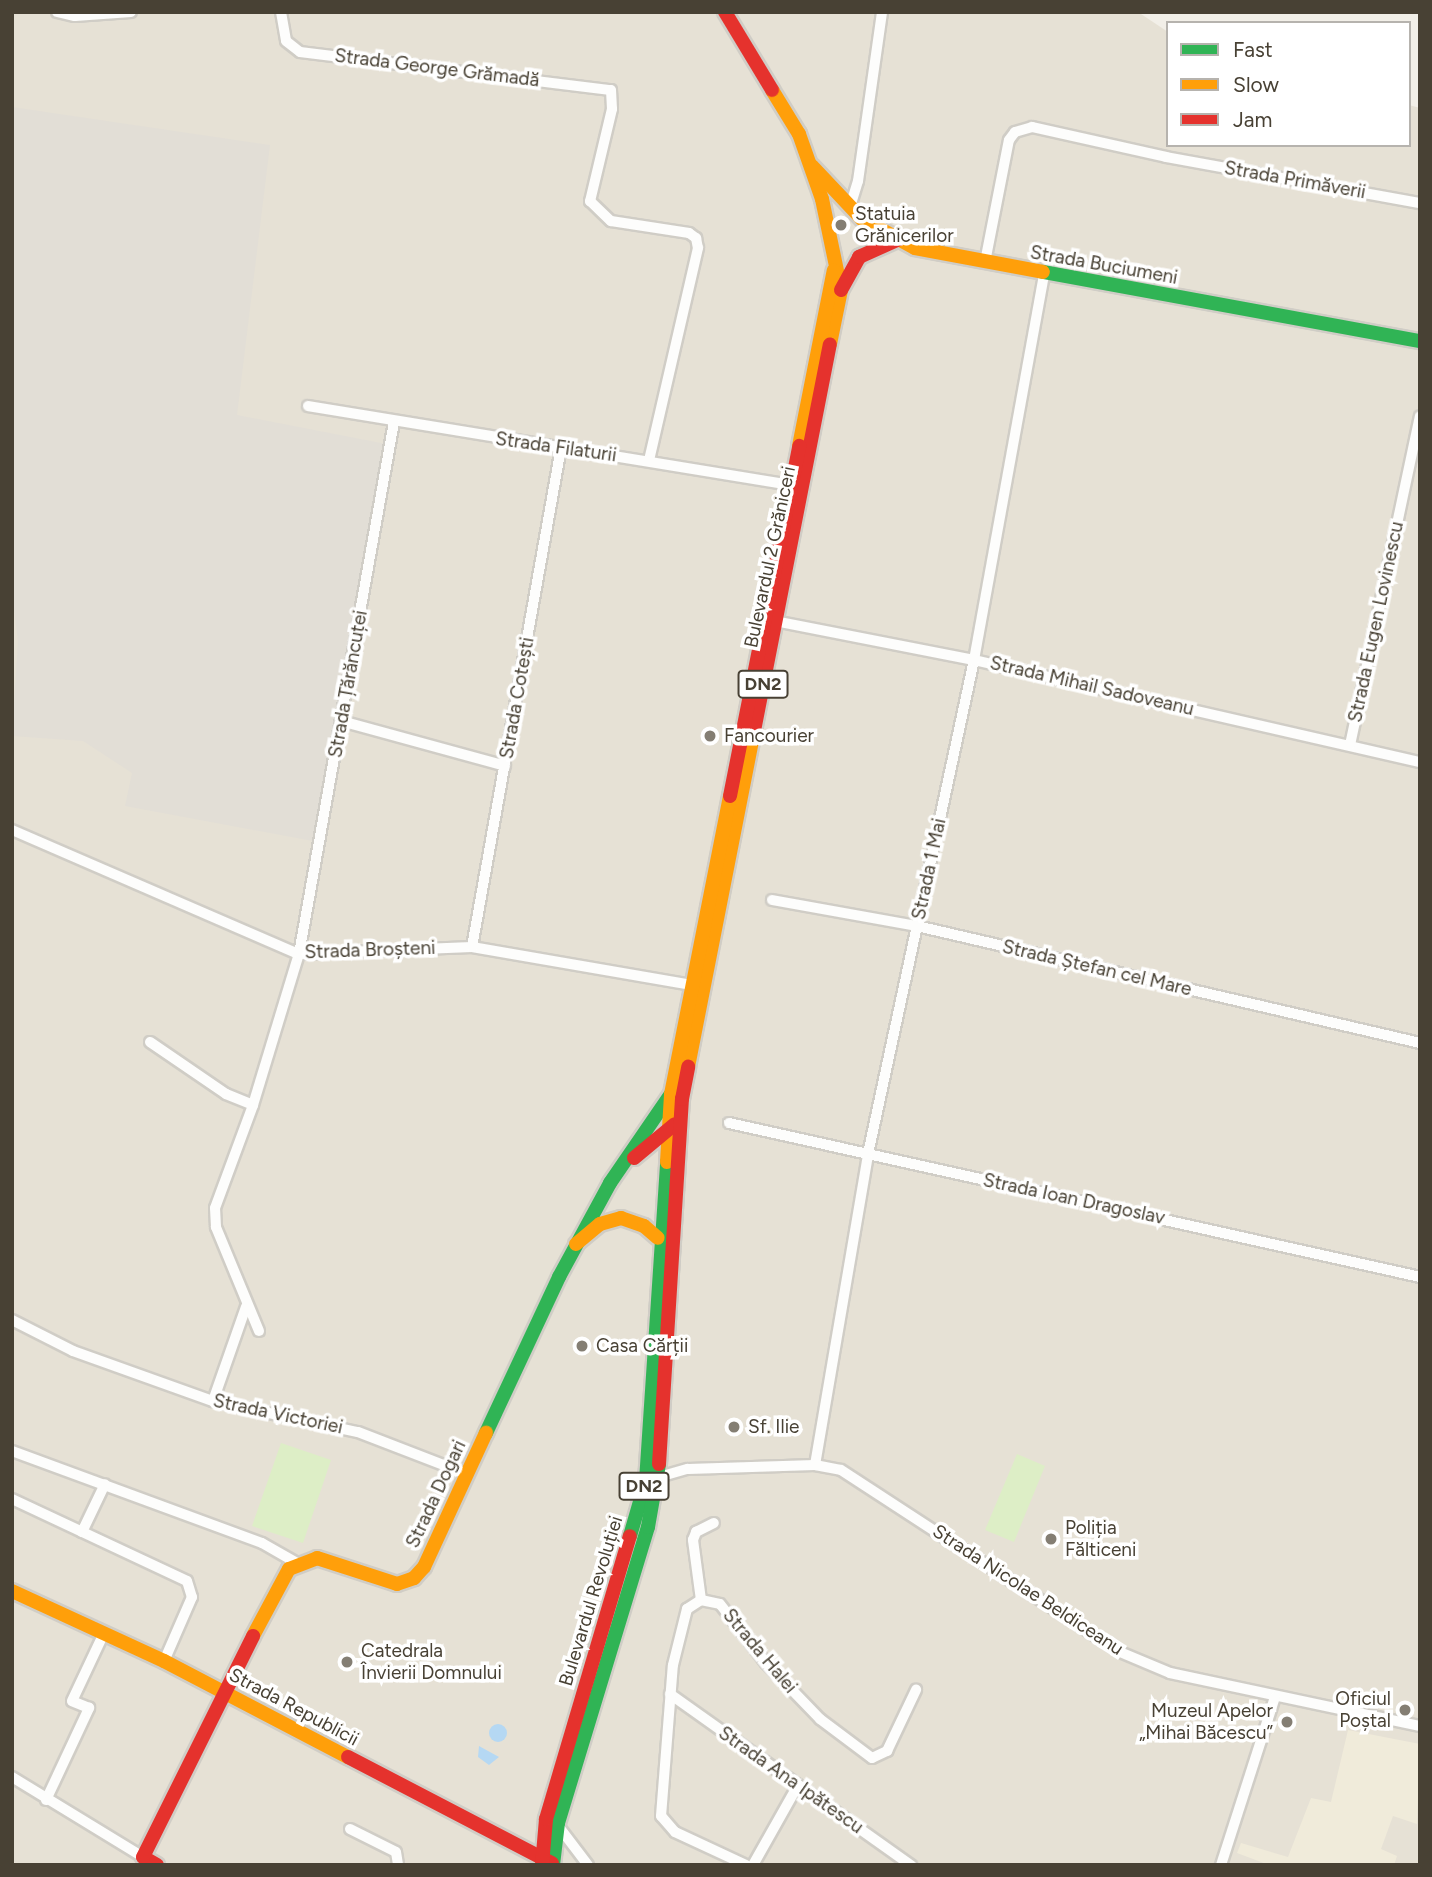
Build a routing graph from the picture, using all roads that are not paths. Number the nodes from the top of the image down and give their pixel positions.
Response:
1 (57, 12) edge
2 (131, 12) edge
3 (281, 12) edge
4 (725, 12) edge
5 (882, 12) edge
6 (811, 165) junction
7 (1420, 203) edge
8 (850, 207) junction
9 (897, 240) junction
10 (985, 262) junction
11 (835, 270) junction
12 (1044, 274) junction
13 (841, 290) junction
14 (1420, 341) edge
15 (308, 406) dead end
16 (1420, 416) edge
17 (394, 422) junction
18 (561, 448) junction
19 (649, 460) junction
20 (797, 486) junction
21 (769, 619) junction
22 (974, 660) junction
23 (341, 721) junction
24 (1350, 745) junction
25 (1420, 762) edge
26 (505, 766) junction
27 (12, 830) edge
28 (772, 900) dead end
29 (916, 926) junction
30 (472, 947) junction
31 (299, 950) junction
32 (701, 987) junction
33 (150, 1042) dead end
34 (1420, 1044) edge
35 (676, 1096) junction
36 (253, 1105) junction
37 (679, 1120) junction
38 (729, 1123) dead end
39 (666, 1132) junction
40 (867, 1154) junction
41 (622, 1167) junction
42 (658, 1238) junction
43 (576, 1244) junction
44 (1420, 1277) edge
45 (246, 1307) junction
46 (12, 1320) edge
47 (259, 1331) dead end
48 (213, 1401) junction
49 (12, 1451) edge
50 (815, 1465) junction
51 (467, 1474) junction
52 (652, 1479) junction
53 (105, 1484) junction
54 (12, 1499) edge
55 (714, 1523) dead end
56 (82, 1532) junction
57 (297, 1563) junction
58 (12, 1591) edge
59 (701, 1600) junction
60 (104, 1633) junction
61 (163, 1661) junction
62 (916, 1690) dead end
63 (223, 1691) junction
64 (670, 1694) junction
65 (1275, 1697) junction
66 (1420, 1726) edge
67 (12, 1777) edge
68 (798, 1785) junction
69 (47, 1800) junction
70 (552, 1821) junction
71 (350, 1829) dead end
72 (142, 1860) edge
73 (548, 1863) edge
74 (398, 1865) edge
75 (588, 1865) edge
76 (746, 1865) edge
77 (753, 1865) edge
78 (911, 1865) edge
79 (1221, 1865) edge

1 - 2 street
3 - 19 street, Strada George Grămadă
4 - 6 main road, Bulevardul 2 Grăniceri / DN2
5 - 8 street
6 - 8 main road, Strada Buciumeni
6 - 11 main road, Bulevardul 2 Grăniceri / DN2
7 - 10 street, Strada Primăverii
8 - 9 main road, Strada Buciumeni
9 - 10 main road, Strada Buciumeni
9 - 13 main road
10 - 12 main road, Strada Buciumeni
11 - 13 main road, Bulevardul 2 Grăniceri / DN2
11 - 20 main road, Bulevardul 2 Grăniceri / DN2
12 - 14 main road, Strada Buciumeni
12 - 22 street, Strada 1 Mai
13 - 20 main road, Bulevardul 2 Grăniceri / DN2
15 - 17 street, Strada Filaturii
16 - 24 street, Strada Eugen Lovinescu
17 - 18 street, Strada Filaturii
17 - 23 street, Strada Țărăncuței
18 - 19 street, Strada Filaturii
18 - 26 street, Strada Cotești
19 - 20 street, Strada Filaturii
20 - 21 main road, Bulevardul 2 Grăniceri / DN2
21 - 22 street, Strada Mihail Sadoveanu
21 - 32 main road, Bulevardul 2 Grăniceri / DN2
22 - 24 street, Strada Mihail Sadoveanu
22 - 29 street, Strada 1 Mai
23 - 26 street
23 - 31 street, Strada Țărăncuței
24 - 25 street, Strada Mihail Sadoveanu
26 - 30 street, Strada Cotești
27 - 31 street, Strada Broșteni
28 - 29 street, Strada Ștefan cel Mare
29 - 34 street, Strada Ștefan cel Mare
29 - 40 street, Strada 1 Mai
30 - 31 street, Strada Broșteni
30 - 32 street, Strada Broșteni
31 - 36 street, Strada Țărăncuței
32 - 35 main road, Bulevardul 2 Grăniceri / DN2
33 - 36 street
35 - 37 main road, Bulevardul Revoluției / DN2
35 - 39 main road, Bulevardul Revoluției / DN2
35 - 41 main road, Strada Dogari
36 - 45 street, Strada Țărăncuței
37 - 39 main road, Strada Dogari
37 - 52 main road, Bulevardul Revoluției / DN2
38 - 40 street, Strada Ioan Dragoslav
39 - 41 main road, Strada Dogari
39 - 42 main road, Bulevardul Revoluției / DN2
40 - 44 street, Strada Ioan Dragoslav
40 - 50 street, Strada 1 Mai
41 - 43 main road, Strada Dogari
42 - 43 main road
42 - 52 main road, Bulevardul Revoluției / DN2
43 - 51 main road, Strada Dogari
45 - 47 street, Strada Țărăncuței
45 - 48 street
46 - 48 street, Strada Victoriei
48 - 51 street, Strada Victoriei
49 - 53 street
50 - 52 street, Strada Nicolae Beldiceanu
50 - 65 street, Strada Nicolae Beldiceanu
51 - 57 main road, Strada Dogari
52 - 70 main road, Bulevardul Revoluției / DN2
53 - 56 street
53 - 57 street
54 - 56 street
55 - 59 street
56 - 61 street
57 - 63 main road
58 - 60 main road, Strada Republicii
59 - 62 street, Strada Halei
59 - 64 street, Strada Halei
60 - 61 main road, Strada Republicii
60 - 69 street
61 - 63 main road, Strada Republicii
63 - 72 main road
63 - 73 main road, Strada Republicii
64 - 68 street, Strada Ana Ipătescu
64 - 76 street, Strada Halei
65 - 66 street, Strada Nicolae Beldiceanu
65 - 79 street
67 - 69 street
68 - 77 street
68 - 78 street, Strada Ana Ipătescu
69 - 72 street
70 - 73 main road, Bulevardul Revoluției / DN2
70 - 75 street
71 - 74 street

